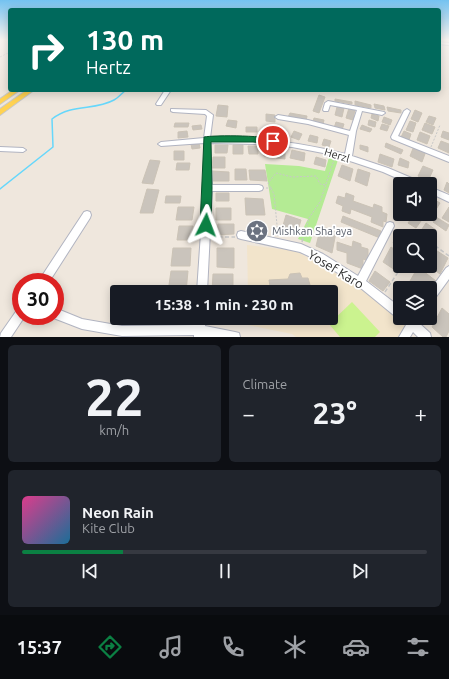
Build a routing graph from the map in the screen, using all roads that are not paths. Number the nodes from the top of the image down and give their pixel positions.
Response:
1 (14, 92) edge
2 (28, 92) edge
3 (167, 92) edge
4 (0, 102) edge
5 (159, 104) dead end
6 (360, 108) junction
7 (173, 110) dead end
8 (326, 110) dead end
9 (407, 110) dead end
10 (0, 113) edge
11 (382, 113) dead end
12 (278, 117) dead end
13 (352, 134) junction
14 (207, 140) junction
15 (161, 144) dead end
16 (0, 149) edge
17 (23, 150) dead end
18 (348, 157) junction
19 (449, 159) edge
20 (402, 177) edge
21 (208, 188) junction
22 (259, 188) road end
23 (437, 193) edge
24 (449, 199) edge
25 (87, 214) dead end
26 (390, 226) dead end
27 (241, 235) road end
28 (449, 271) edge
29 (49, 273) edge
30 (360, 282) junction
31 (202, 285) edge
32 (437, 288) edge
33 (393, 307) edge
34 (64, 317) edge
35 (13, 325) edge
36 (410, 325) edge
37 (416, 325) edge
38 (200, 334) edge
39 (5, 337) edge
40 (235, 337) edge
41 (404, 337) edge
42 (426, 337) edge

1 - 4 main road
2 - 10 main road
3 - 5 street
6 - 8 street
6 - 11 street
6 - 13 street
7 - 14 street
9 - 19 street
12 - 13 street
13 - 18 street
14 - 15 street, Herzl
14 - 18 street, Herzl
14 - 21 street
16 - 17 street
18 - 20 street, Herzl
21 - 22 street
21 - 31 street
23 - 24 street
25 - 29 street
26 - 30 street
27 - 30 street, Yosef Karo
28 - 32 street
30 - 33 street, Yosef Karo
34 - 38 street
35 - 39 street
36 - 41 street
37 - 42 street
38 - 40 street

